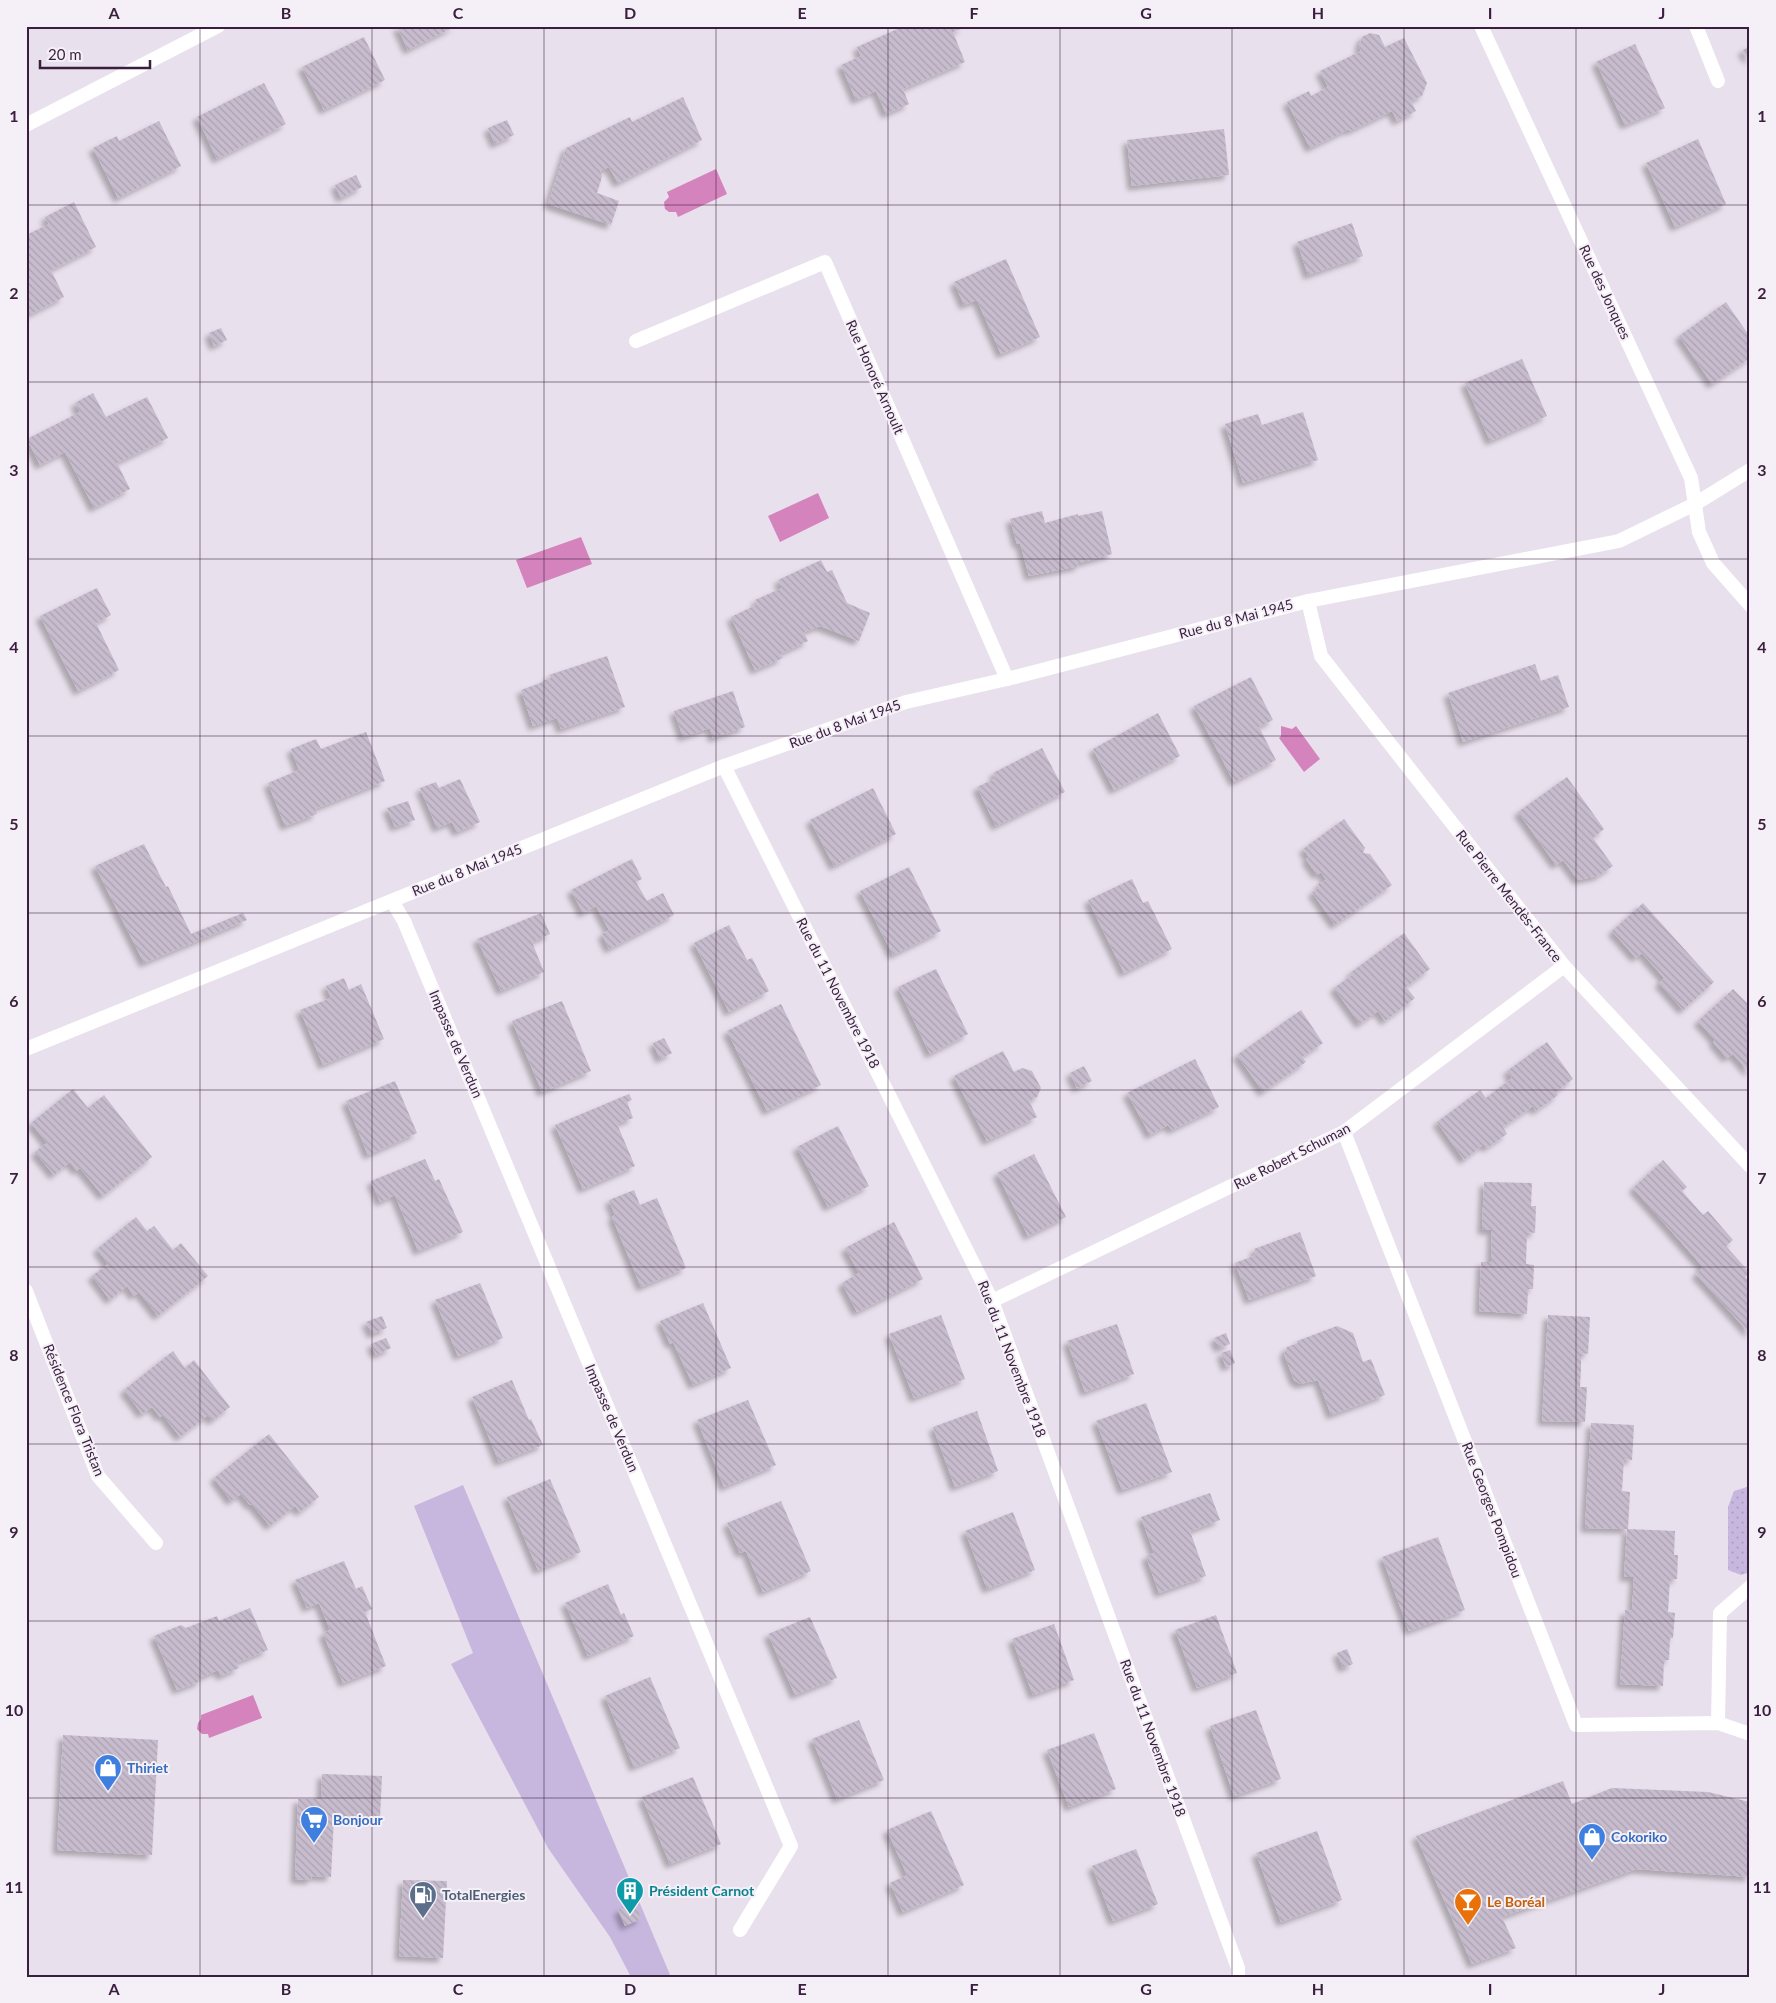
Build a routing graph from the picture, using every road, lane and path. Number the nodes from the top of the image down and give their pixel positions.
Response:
1 (218, 26) edge
2 (1481, 26) edge
3 (1696, 26) edge
4 (1718, 81) dead end
5 (26, 125) edge
6 (636, 341) dead end
7 (1750, 470) edge
8 (1694, 504) junction
9 (1308, 600) junction
10 (1750, 605) edge
11 (1006, 679) junction
12 (724, 766) junction
13 (392, 901) junction
14 (1564, 966) junction
15 (26, 1048) edge
16 (1344, 1132) junction
17 (1750, 1166) edge
18 (26, 1291) edge
19 (992, 1301) junction
20 (156, 1543) dead end
21 (1750, 1588) edge
22 (1718, 1723) junction
23 (1750, 1734) edge
24 (740, 1930) dead end
25 (1238, 1977) edge

1 - 5 street
2 - 8 street, Rue des Jonques
3 - 4 street
6 - 11 street, Rue Honoré Arnoult
7 - 8 street, Rue du 8 Mai 1945
8 - 9 street, Rue du 8 Mai 1945
8 - 10 street, Rue des Jonques
9 - 11 street, Rue du 8 Mai 1945
9 - 14 street, Rue Pierre Mendès-France
11 - 12 street, Rue du 8 Mai 1945
12 - 13 street, Rue du 8 Mai 1945
12 - 19 street, Rue du 11 Novembre 1918
13 - 15 street, Rue du 8 Mai 1945
13 - 24 street, Impasse de Verdun
14 - 16 street, Rue Robert Schuman
14 - 17 street, Rue Pierre Mendès-France
16 - 19 street, Rue Robert Schuman
16 - 22 street, Rue Georges Pompidou
18 - 20 street, Résidence Flora Tristan
19 - 25 street, Rue du 11 Novembre 1918
21 - 22 street
22 - 23 street, Rue Georges Pompidou

